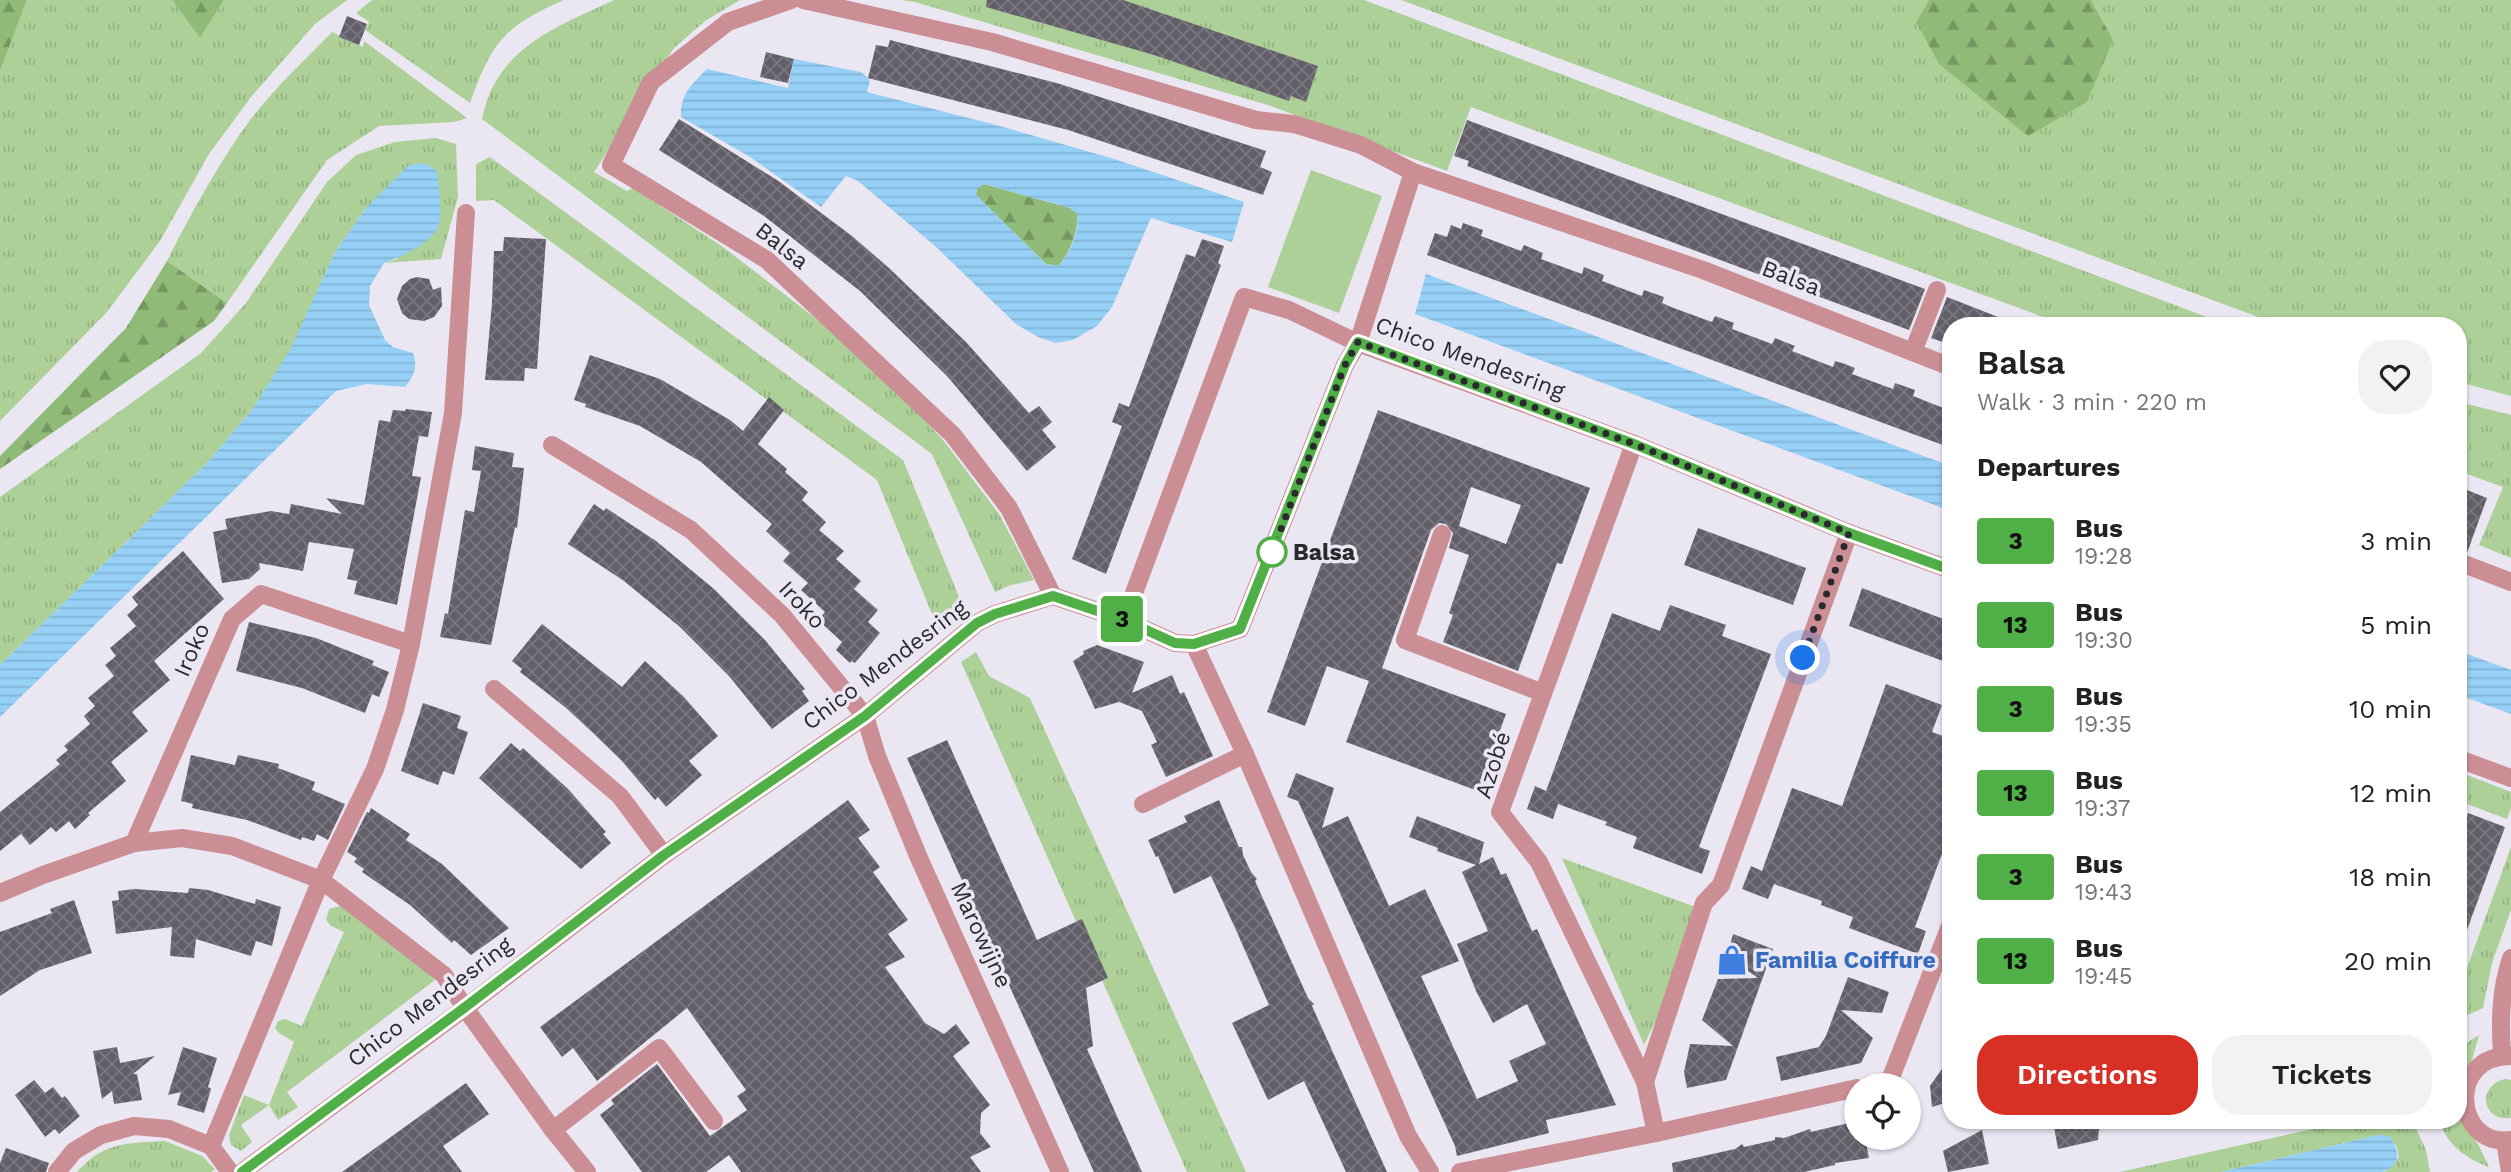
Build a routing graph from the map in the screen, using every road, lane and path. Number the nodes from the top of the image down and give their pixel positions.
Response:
1 (791, 0) edge
2 (803, 0) edge
3 (1413, 172) junction
4 (466, 213) dead end
5 (1937, 290) dead end
6 (1358, 342) junction
7 (1913, 352) junction
8 (1942, 363) edge
9 (1634, 444) junction
10 (552, 445) dead end
11 (1849, 533) junction
12 (1442, 534) dead end
13 (2467, 565) edge
14 (1942, 567) edge
15 (2511, 582) edge
16 (1053, 596) junction
17 (1124, 620) junction
18 (411, 644) junction
19 (1194, 644) junction
20 (494, 689) dead end
21 (1543, 693) junction
22 (865, 716) junction
23 (1245, 754) junction
24 (2467, 762) edge
25 (2511, 778) edge
26 (1143, 804) dead end
27 (134, 843) junction
28 (664, 855) junction
29 (320, 880) junction
30 (0, 893) edge
31 (1942, 946) edge
32 (2511, 958) edge
33 (464, 1008) junction
34 (2506, 1056) edge
35 (1893, 1073) edge
36 (1645, 1082) junction
37 (2467, 1086) edge
38 (1844, 1091) edge
39 (2467, 1113) edge
40 (714, 1121) dead end
41 (553, 1130) junction
42 (1656, 1133) junction
43 (2508, 1141) edge
44 (211, 1146) junction
45 (57, 1172) edge
46 (230, 1172) edge
47 (242, 1172) edge
48 (587, 1172) edge
49 (1060, 1172) edge
50 (1430, 1172) edge
51 (1460, 1172) edge
52 (2510, 1172) edge

1 - 16 street, Balsa
2 - 3 street, Balsa
3 - 6 street
3 - 7 street, Balsa
4 - 18 street
5 - 7 street
6 - 9 street, Chico Mendesring
6 - 17 street
6 - 19 street, Chico Mendesring
7 - 8 street, Balsa
9 - 11 street, Chico Mendesring
9 - 21 street, Azobé
10 - 22 street, Iroko
11 - 14 street, Chico Mendesring
11 - 36 street
12 - 21 street
13 - 15 street
16 - 17 street
16 - 22 street, Chico Mendesring
17 - 19 street
18 - 27 street, Iroko
18 - 29 street
19 - 23 street
20 - 28 street
21 - 36 street, Azobé
22 - 28 street, Chico Mendesring
22 - 49 street, Marowijne
23 - 26 street
23 - 50 street
24 - 25 street
27 - 29 street
27 - 30 street
28 - 33 street, Chico Mendesring
29 - 33 street
29 - 44 street
31 - 35 street
32 - 34 street
33 - 41 street
33 - 47 street, Chico Mendesring
34 - 37 street
36 - 42 street, Azobé
38 - 42 street
39 - 43 street
40 - 41 street
41 - 48 street
42 - 51 street
43 - 52 street
44 - 45 street
44 - 46 street

